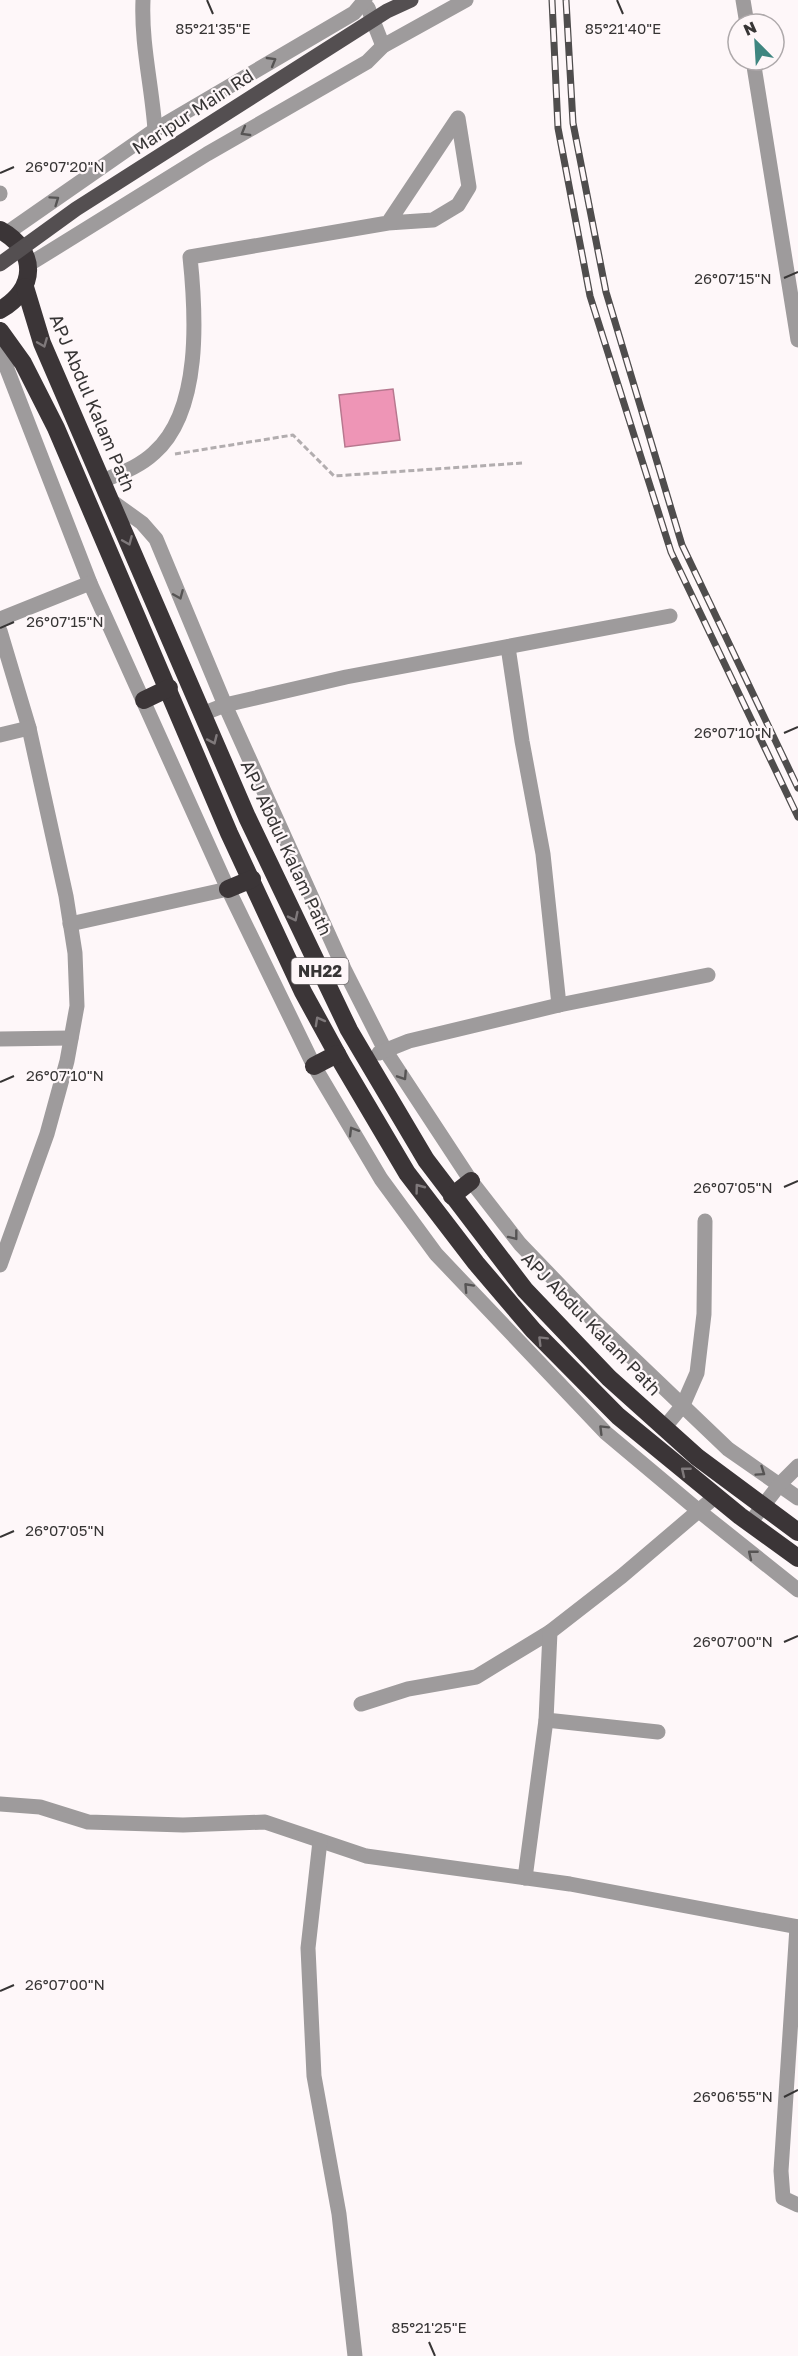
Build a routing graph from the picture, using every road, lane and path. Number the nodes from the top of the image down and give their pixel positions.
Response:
1 (143, 0) edge
2 (365, 0) edge
3 (411, 0) edge
4 (466, 0) edge
5 (383, 46) junction
6 (755, 72) edge
7 (155, 130) junction
8 (388, 224) junction
9 (3, 232) edge
10 (0, 264) edge
11 (28, 265) junction
12 (25, 287) junction
13 (0, 310) edge
14 (4, 335) edge
15 (798, 340) edge
16 (156, 452) junction
17 (522, 463) dead end
18 (102, 481) junction
19 (110, 500) junction
20 (90, 583) junction
21 (670, 616) dead end
22 (0, 619) edge
23 (0, 632) edge
24 (507, 646) junction
25 (169, 688) junction
26 (144, 700) junction
27 (225, 705) junction
28 (202, 714) junction
29 (29, 729) junction
30 (0, 735) edge
31 (252, 879) junction
32 (228, 889) junction
33 (70, 924) junction
34 (708, 975) dead end
35 (559, 1005) junction
36 (71, 1038) junction
37 (0, 1039) edge
38 (385, 1050) junction
39 (337, 1054) junction
40 (366, 1060) junction
41 (314, 1066) junction
42 (471, 1181) junction
43 (452, 1196) junction
44 (705, 1221) dead end
45 (0, 1264) edge
46 (683, 1405) junction
47 (664, 1428) junction
48 (798, 1466) edge
49 (780, 1484) junction
50 (716, 1496) junction
51 (798, 1498) edge
52 (762, 1506) junction
53 (699, 1511) junction
54 (750, 1523) junction
55 (798, 1532) edge
56 (798, 1558) edge
57 (798, 1590) edge
58 (550, 1632) junction
59 (361, 1704) dead end
60 (546, 1720) junction
61 (658, 1732) dead end
62 (0, 1804) edge
63 (320, 1840) junction
64 (525, 1878) junction
65 (798, 1927) edge
66 (798, 2205) edge
67 (355, 2356) edge

1 - 7 street
2 - 5 street
7 -> 2 street
3 - 10 main road, Maripur Main Rd, bridge
4 - 5 street
5 -> 11 street
6 - 15 street
9 -> 7 street
8 - 8 street
8 - 16 street
9 - 11 highway
11 - 12 highway, NH22
12 - 13 highway
12 -> 18 highway, APJ Abdul Kalam Path / NH22
14 - 20 street, NH22
14 - 25 highway, NH22
16 - 17 path
16 - 18 street
18 - 19 highway, APJ Abdul Kalam Path / NH22
19 -> 27 street, NH22
19 -> 28 highway, APJ Abdul Kalam Path / NH22
20 - 22 street
20 - 26 street, NH22
21 - 24 street
23 - 29 street
24 - 27 street
24 - 35 street
25 - 26 highway
25 - 31 highway, NH22
26 - 32 street, NH22
27 - 28 street
27 - 38 street, NH22
28 -> 40 highway, APJ Abdul Kalam Path / NH22
29 - 30 street
29 - 33 street
31 - 32 highway
39 -> 31 highway, NH22
32 - 33 street
32 - 41 street, NH22
33 - 36 street
34 - 35 street
35 - 38 street
36 - 37 street
36 - 45 street
38 - 40 street
38 -> 42 street, NH22
39 - 41 highway
50 -> 39 highway, NH22
40 - 43 highway, APJ Abdul Kalam Path / NH22
53 -> 41 street, NH22
42 - 43 highway
42 -> 46 street, NH22
43 - 47 highway, APJ Abdul Kalam Path / NH22
44 - 46 street
46 - 47 street
46 -> 49 street, NH22
47 - 52 highway, APJ Abdul Kalam Path / NH22
48 - 49 street
49 - 51 street, NH22
49 - 52 street
50 - 53 street
50 - 54 highway, NH22
52 - 54 street
52 - 55 highway, APJ Abdul Kalam Path / NH22
57 -> 53 street, NH22
53 - 58 street
54 - 56 highway, NH22
58 - 59 street
58 - 60 street
60 - 61 street
60 - 64 street
62 - 63 street
63 - 64 street
63 - 67 street
64 - 65 street
65 - 66 street

